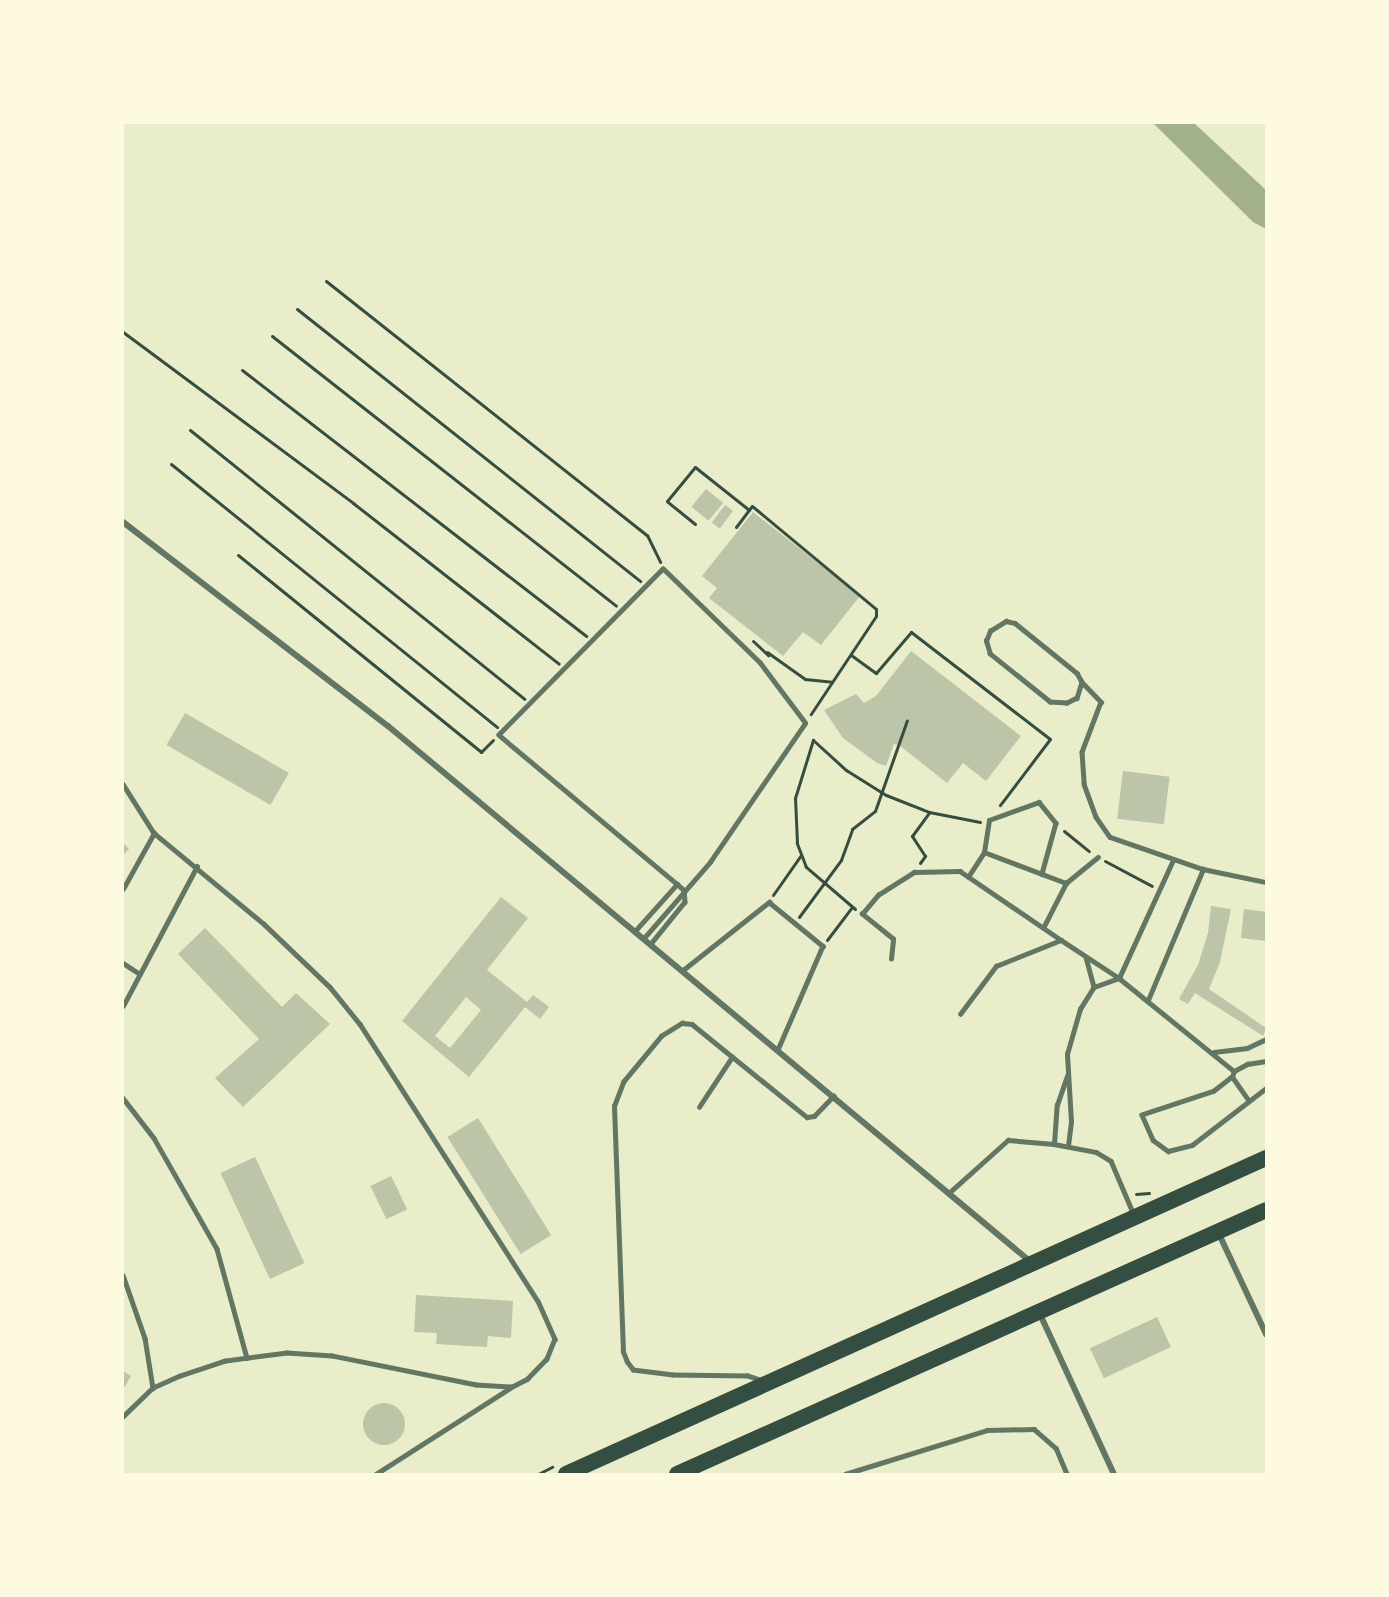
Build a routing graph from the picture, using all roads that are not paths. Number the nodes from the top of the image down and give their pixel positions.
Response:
1 (123, 522) edge
2 (1083, 682) junction
3 (123, 784) edge
4 (154, 833) junction
5 (984, 852) junction
6 (1098, 857) dead end
7 (1173, 860) junction
8 (197, 866) junction
9 (1203, 868) junction
10 (1042, 874) junction
11 (968, 877) junction
12 (1266, 882) edge
13 (1066, 883) junction
14 (677, 884) junction
15 (123, 889) edge
16 (684, 890) junction
17 (1043, 928) junction
18 (635, 931) junction
19 (644, 938) junction
20 (1061, 940) junction
21 (651, 944) junction
22 (1086, 957) junction
23 (891, 959) dead end
24 (123, 963) edge
25 (683, 970) junction
26 (140, 974) junction
27 (1119, 978) junction
28 (1094, 987) junction
29 (1148, 1000) junction
30 (123, 1006) edge
31 (960, 1014) dead end
32 (1266, 1039) edge
33 (778, 1050) junction
34 (1214, 1052) junction
35 (732, 1056) junction
36 (1266, 1061) edge
37 (1233, 1074) junction
38 (1067, 1076) junction
39 (1266, 1088) edge
40 (834, 1096) junction
41 (123, 1098) edge
42 (1248, 1100) junction
43 (699, 1107) dead end
44 (1054, 1144) junction
45 (1068, 1146) junction
46 (1266, 1158) edge
47 (950, 1192) junction
48 (1266, 1209) edge
49 (1135, 1217) junction
50 (1218, 1231) junction
51 (1032, 1263) junction
52 (123, 1275) edge
53 (1039, 1311) junction
54 (1266, 1334) edge
55 (247, 1358) junction
56 (768, 1383) junction
57 (512, 1387) junction
58 (153, 1388) junction
59 (123, 1417) edge
60 (376, 1474) edge
61 (566, 1474) edge
62 (677, 1474) edge
63 (845, 1474) edge
64 (1067, 1474) edge
65 (1114, 1474) edge

1 - 18 street
2 - 2 lane
2 - 7 lane
3 - 4 lane
4 - 8 lane
4 - 15 lane
5 - 10 lane
5 - 10 lane
5 - 11 lane
6 - 13 lane
7 - 9 lane
7 - 27 lane
8 - 26 lane
8 - 57 lane
9 - 12 lane
9 - 29 lane
10 - 13 lane
11 - 17 lane
11 - 23 lane
13 - 17 lane
14 - 16 lane
14 - 16 lane
14 - 18 lane
16 - 19 lane
16 - 21 lane
17 - 20 lane
18 - 19 street
19 - 21 street
20 - 22 lane
20 - 31 lane
21 - 25 street
22 - 27 lane
22 - 28 lane
24 - 26 lane
25 - 33 street
25 - 33 lane
26 - 30 lane
27 - 28 lane
27 - 29 lane
28 - 38 lane
29 - 34 lane
32 - 34 lane
33 - 40 street
34 - 37 lane
35 - 40 lane
35 - 43 lane
35 - 56 lane
36 - 37 lane
37 - 42 lane
37 - 42 lane
38 - 44 lane
38 - 45 lane
39 - 42 lane
40 - 47 street
41 - 55 lane
44 - 45 lane
44 - 47 lane
45 - 49 lane
46 - 49 highway
47 - 51 street
48 - 50 highway
49 - 51 highway
50 - 53 highway
50 - 54 street
51 - 56 highway
52 - 58 lane
53 - 62 highway
53 - 65 street
55 - 57 lane
55 - 58 lane
56 - 61 highway
57 - 60 lane
58 - 59 lane
63 - 64 lane

